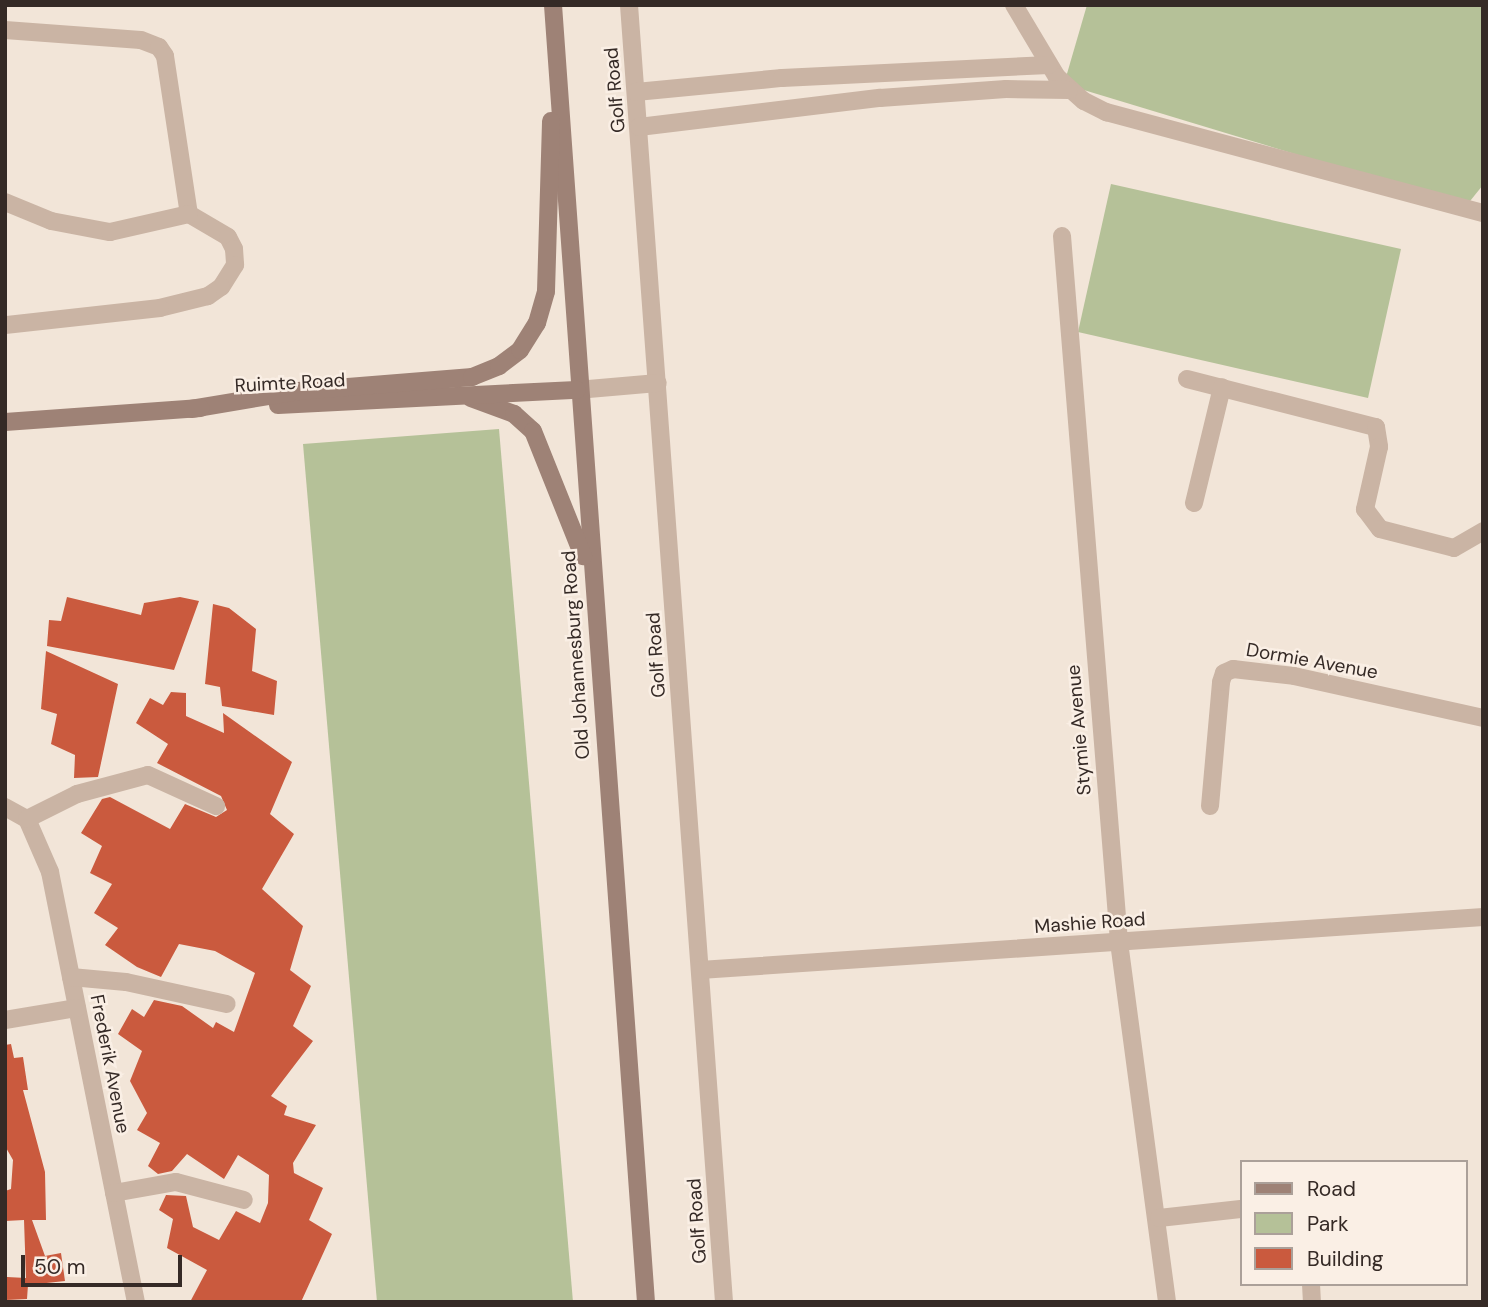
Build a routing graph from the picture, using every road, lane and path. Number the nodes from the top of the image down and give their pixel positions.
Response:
1 (553, 5) edge
2 (629, 5) edge
3 (1014, 5) edge
4 (5, 30) edge
5 (1049, 65) junction
6 (1069, 90) junction
7 (558, 91) junction
8 (636, 92) junction
9 (639, 127) junction
10 (5, 202) edge
11 (1483, 213) edge
12 (189, 214) junction
13 (1062, 236) dead end
14 (5, 325) edge
15 (1187, 379) dead end
16 (658, 383) junction
17 (1222, 387) junction
18 (578, 390) junction
19 (466, 396) junction
20 (191, 409) junction
21 (5, 422) edge
22 (1194, 503) dead end
23 (1483, 531) edge
24 (592, 583) junction
25 (1483, 718) edge
26 (216, 806) dead end
27 (1210, 806) dead end
28 (5, 807) edge
29 (27, 819) junction
30 (1483, 917) edge
31 (1119, 942) junction
32 (700, 970) junction
33 (71, 977) junction
34 (227, 1004) dead end
35 (77, 1009) junction
36 (5, 1020) edge
37 (114, 1193) junction
38 (244, 1200) dead end
39 (1240, 1209) edge
40 (1159, 1219) junction
41 (136, 1302) edge
42 (646, 1302) edge
43 (724, 1302) edge
44 (1167, 1302) edge

1 - 7 main road, Old Johannesburg Road
2 - 8 street, Golf Road
3 - 5 street
4 - 12 street
5 - 6 street
5 - 8 street
6 - 9 street
6 - 11 street
7 - 18 main road, Old Johannesburg Road
7 - 20 main road
8 - 9 street, Golf Road
9 - 16 street, Golf Road
10 - 12 street
12 - 14 street
13 - 31 street, Stymie Avenue
15 - 17 street
16 - 18 street
16 - 32 street, Golf Road
17 - 22 street
17 - 23 street
18 - 19 main road, Ruimte Road
18 - 24 main road, Old Johannesburg Road
19 - 20 main road, Ruimte Road
19 - 24 main road
20 - 21 main road, Ruimte Road
24 - 42 main road, Old Johannesburg Road
25 - 27 street, Dormie Avenue
26 - 29 street
28 - 29 street
29 - 33 street, Frederik Avenue
30 - 31 street, Mashie Road
31 - 32 street, Mashie Road
31 - 40 street, Stymie Avenue
32 - 43 street, Golf Road
33 - 34 street
33 - 35 street, Frederik Avenue
35 - 36 street
35 - 37 street, Frederik Avenue
37 - 38 street
37 - 41 street, Frederik Avenue
39 - 40 street
40 - 44 street, Stymie Avenue

